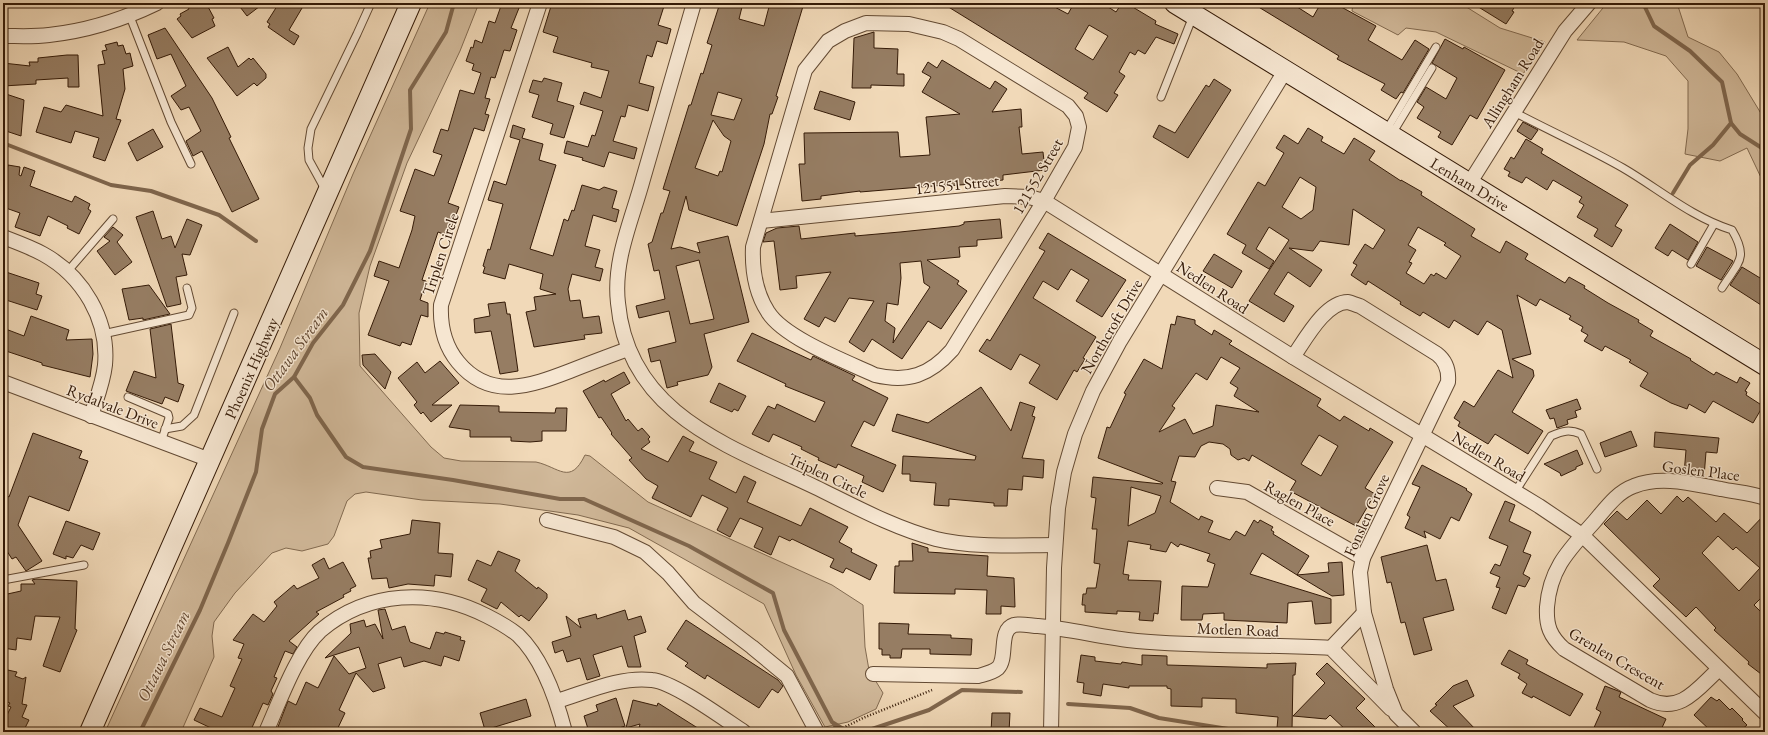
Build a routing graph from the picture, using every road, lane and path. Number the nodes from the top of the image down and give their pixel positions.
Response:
1 (157, 3) edge
2 (370, 3) edge
3 (411, 3) edge
4 (540, 3) edge
5 (694, 3) edge
6 (1175, 3) edge
7 (1589, 3) edge
8 (129, 14) junction
9 (1193, 14) junction
10 (3, 36) edge
11 (1436, 47) dead end
12 (1432, 68) dead end
13 (1285, 71) junction
14 (1161, 97) dead end
15 (1514, 112) junction
16 (1388, 134) junction
17 (191, 164) dead end
18 (1469, 184) junction
19 (327, 194) junction
20 (1044, 201) junction
21 (113, 219) dead end
22 (761, 221) junction
23 (1714, 224) junction
24 (3, 237) edge
25 (1691, 264) dead end
26 (67, 272) junction
27 (1161, 273) junction
28 (187, 288) dead end
29 (1722, 288) dead end
30 (234, 313) dead end
31 (103, 334) junction
32 (628, 349) junction
33 (1293, 357) junction
34 (1765, 364) edge
35 (3, 382) edge
36 (128, 397) dead end
37 (91, 416) junction
38 (163, 435) junction
39 (1422, 436) junction
40 (210, 460) junction
41 (1597, 469) dead end
42 (1217, 488) dead end
43 (1515, 492) junction
44 (1765, 498) edge
45 (547, 520) dead end
46 (1582, 536) junction
47 (1055, 545) junction
48 (1363, 558) junction
49 (84, 565) dead end
50 (3, 580) edge
51 (1364, 613) junction
52 (1054, 628) junction
53 (1331, 648) junction
54 (1719, 669) junction
55 (873, 674) dead end
56 (937, 688) dead end
57 (557, 701) junction
58 (1765, 713) edge
59 (1396, 714) junction
60 (843, 728) dead end
61 (90, 732) edge
62 (266, 732) edge
63 (565, 732) edge
64 (744, 732) edge
65 (817, 732) edge
66 (1051, 732) edge
67 (1414, 732) edge

1 - 8 street
2 - 19 lane
3 - 19 main road, Phoenix Highway
4 - 32 street, Triplen Circle
5 - 32 street, Triplen Circle
6 - 9 main road, Lenham Drive
7 - 15 street, Allingham Road
8 - 10 street
8 - 17 lane
9 - 13 main road, Lenham Drive
9 - 14 lane
11 - 16 lane
12 - 16 lane
13 - 16 main road, Lenham Drive
13 - 27 street, Northcroft Drive
15 - 18 street, Allingham Road
15 - 23 lane
16 - 18 main road, Lenham Drive
18 - 34 main road, Lenham Drive
19 - 40 main road, Phoenix Highway
20 - 22 street, 121551 Street
20 - 22 street, 121552 Street
20 - 22 street, 121552 Street
20 - 27 street, 121551 Street
21 - 26 lane
23 - 25 lane
23 - 29 lane
24 - 26 street
26 - 31 street
27 - 33 street, Nedlen Road
27 - 47 street, Northcroft Drive
28 - 31 lane
30 - 38 lane
31 - 37 street
32 - 47 street, Triplen Circle
33 - 39 street, Nedlen Road
33 - 39 street, Fonslen Grove
35 - 37 street, Rydalvale Drive
36 - 38 lane
37 - 38 street, Rydalvale Drive
38 - 40 street, Rydalvale Drive
39 - 43 street, Nedlen Road
39 - 48 street, Fonslen Grove
40 - 61 main road, Phoenix Highway
41 - 43 lane
42 - 48 street, Raglen Place
43 - 46 street, Nedlen Road
44 - 46 street, Goslen Place
45 - 65 street
46 - 54 street, Nedlen Road
46 - 54 street, Grenlen Crescent
47 - 52 street, Northcroft Drive
48 - 51 street, Fonslen Grove
49 - 50 lane
51 - 53 street
51 - 59 street, Fonslen Grove
52 - 53 street, Motlen Road
52 - 55 street
52 - 66 street, Northcroft Drive
53 - 59 street
54 - 58 street, Nedlen Road
56 - 60 path
57 - 62 street
57 - 63 street
57 - 64 street
59 - 67 street, Fonslen Grove

